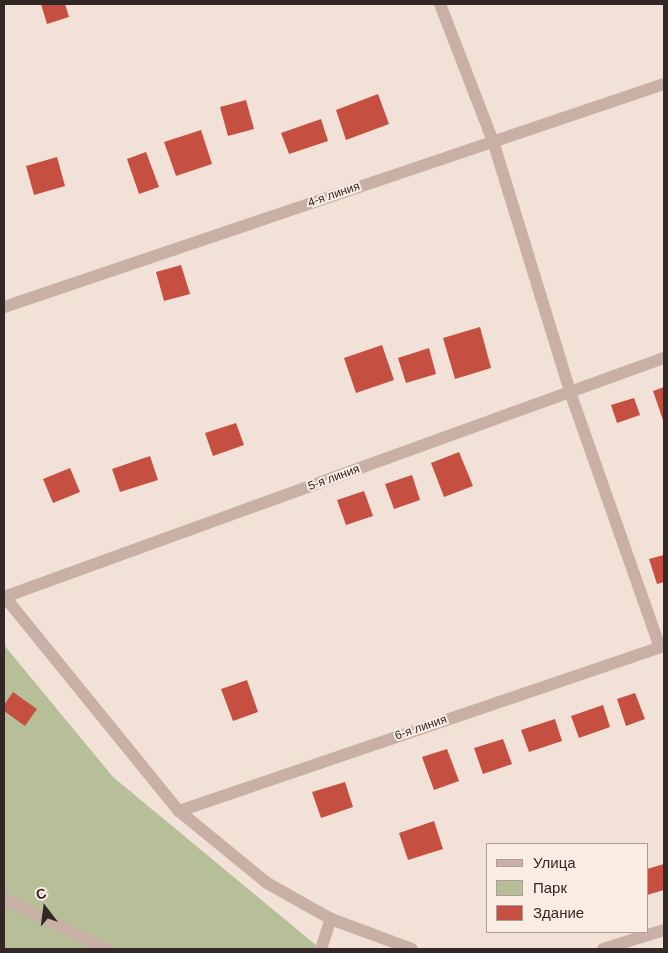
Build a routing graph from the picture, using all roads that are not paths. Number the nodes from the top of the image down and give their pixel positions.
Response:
1 (440, 4) edge
2 (664, 84) edge
3 (493, 141) junction
4 (4, 307) edge
5 (664, 358) edge
6 (570, 392) junction
7 (4, 596) edge
8 (662, 647) edge
9 (178, 811) junction
10 (4, 899) edge
11 (331, 919) junction
12 (664, 930) edge
13 (107, 949) edge
14 (321, 949) edge
15 (412, 949) edge
16 (603, 949) edge

1 - 3 street
2 - 3 street, 4-я линия
3 - 4 street, 4-я линия
3 - 6 street
5 - 6 street, 5-я линия
6 - 7 street, 5-я линия
6 - 8 street
7 - 9 street
8 - 9 street, 6-я линия
9 - 11 street
10 - 13 street
11 - 14 street
11 - 15 street
12 - 16 street

